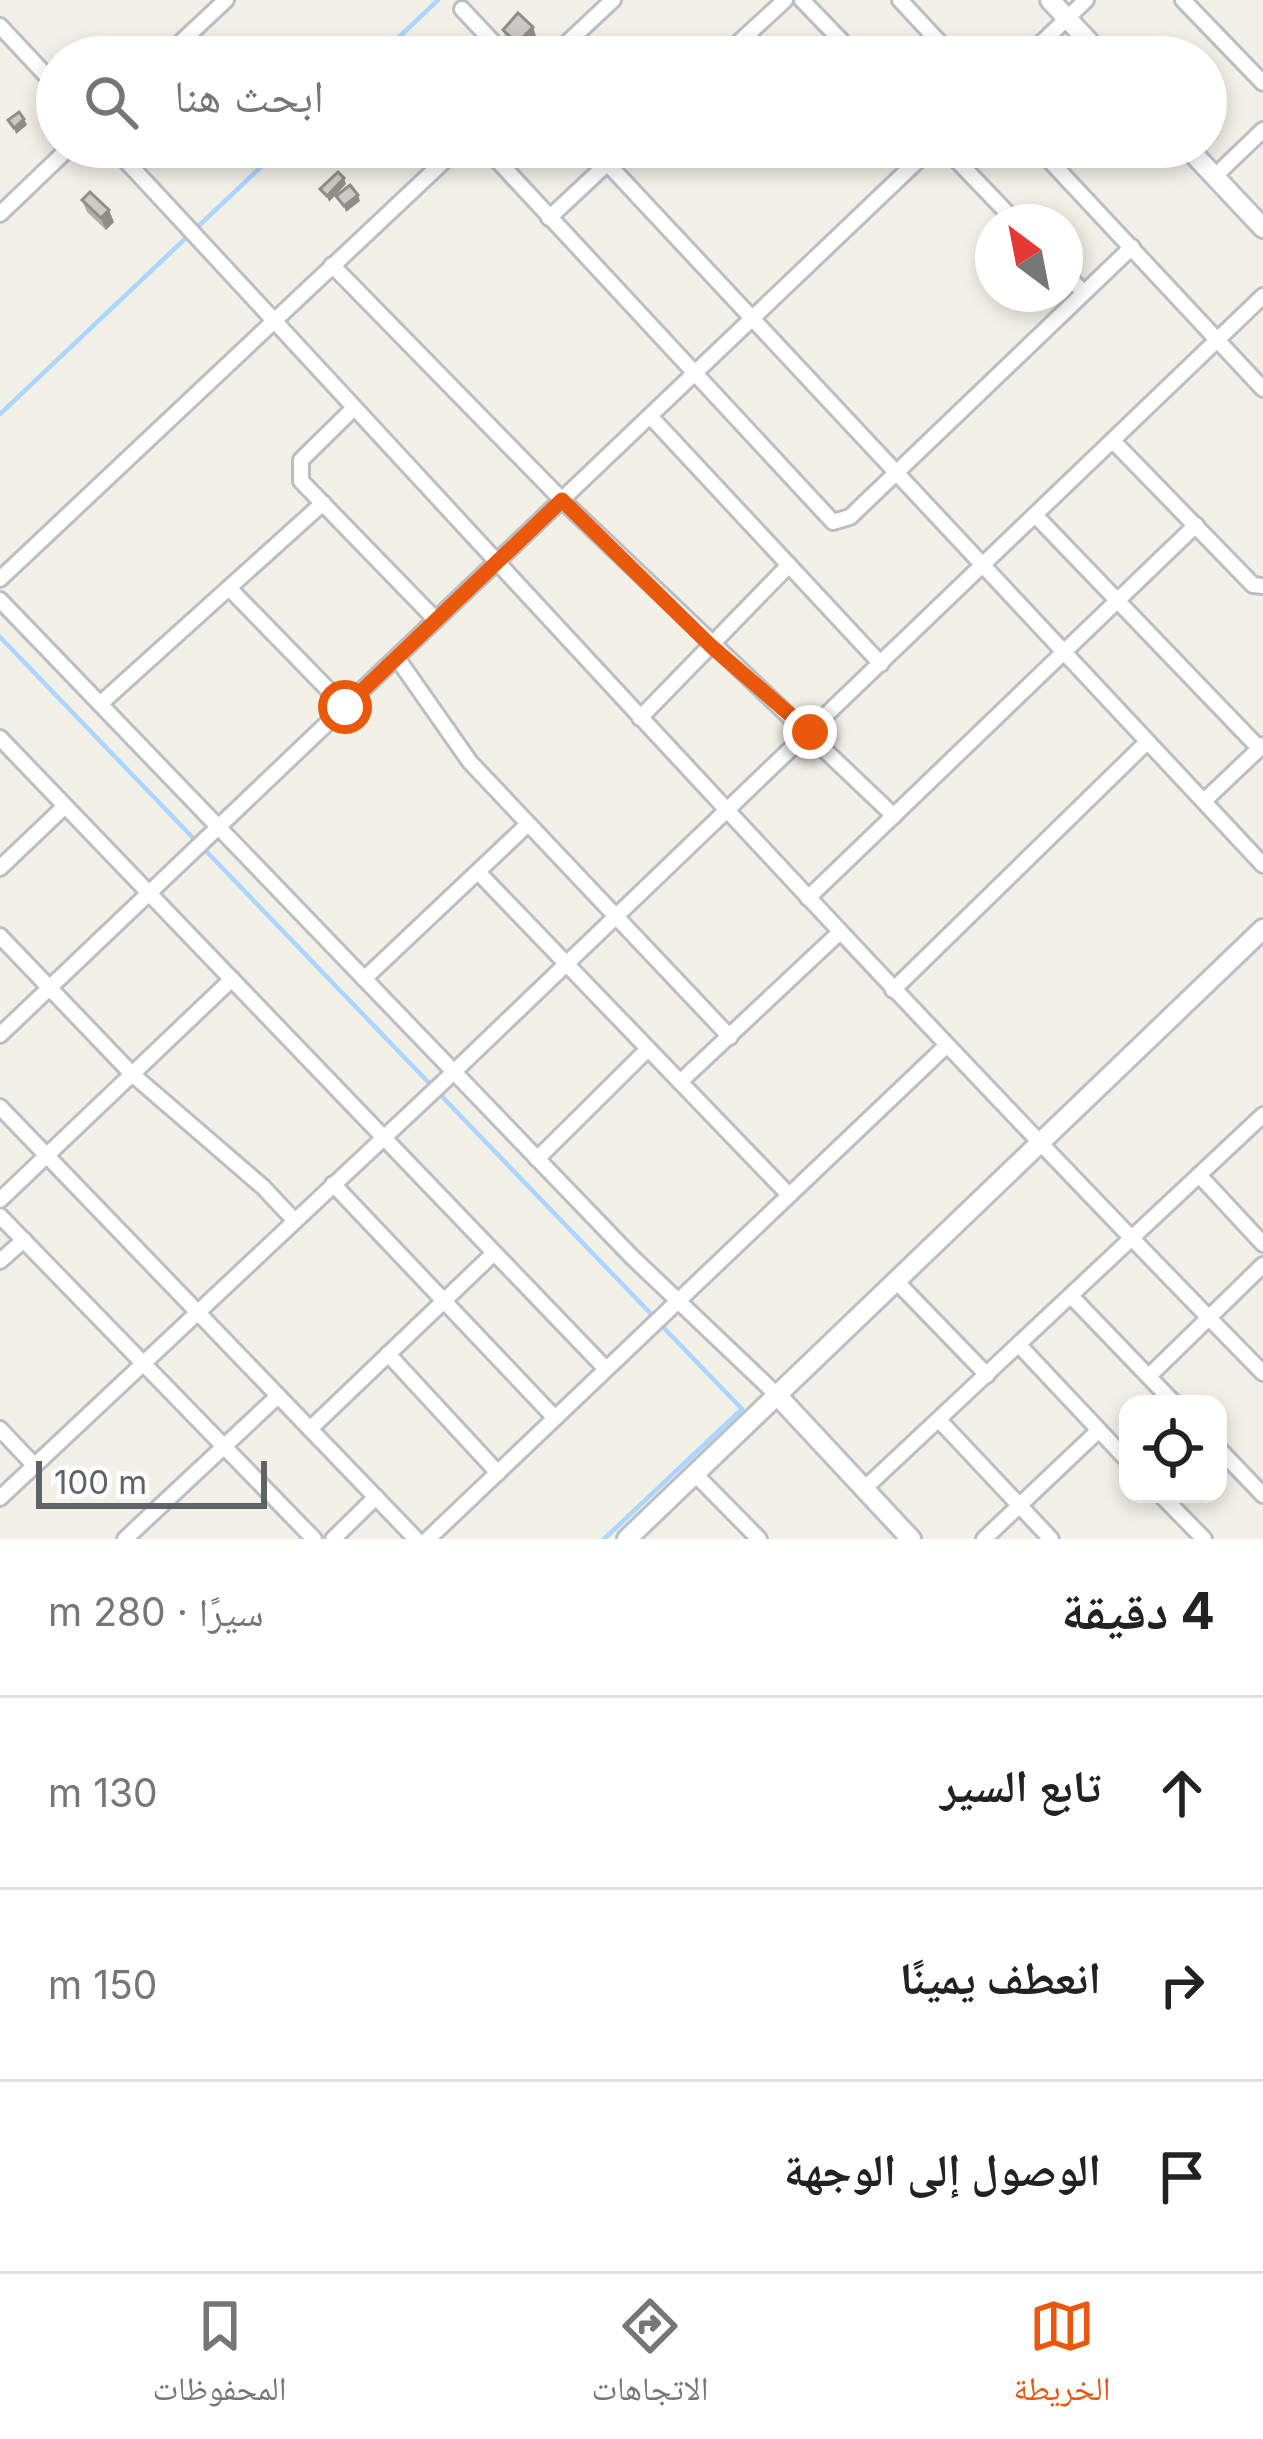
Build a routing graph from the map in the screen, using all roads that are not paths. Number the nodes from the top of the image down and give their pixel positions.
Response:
1 (226, 0) edge
2 (613, 0) edge
3 (784, 0) edge
4 (802, 0) edge
5 (900, 0) edge
6 (1050, 0) edge
7 (1086, 0) edge
8 (1183, 0) edge
9 (462, 9) dead end
10 (1067, 18) junction
11 (0, 26) edge
12 (187, 36) edge
13 (487, 36) edge
14 (574, 36) edge
15 (745, 36) edge
16 (837, 36) edge
17 (933, 36) edge
18 (1049, 36) edge
19 (1084, 36) edge
20 (1218, 36) edge
21 (1227, 46) edge
22 (36, 65) edge
23 (1263, 83) edge
24 (1263, 130) edge
25 (1227, 164) edge
26 (48, 168) edge
27 (132, 168) edge
28 (436, 168) edge
29 (504, 168) edge
30 (603, 168) edge
31 (611, 168) edge
32 (910, 168) edge
33 (964, 168) edge
34 (1057, 168) edge
35 (1207, 168) edge
36 (1223, 168) edge
37 (1215, 176) junction
38 (999, 204) edge
39 (0, 214) edge
40 (549, 218) junction
41 (1263, 228) edge
42 (1132, 247) junction
43 (332, 265) junction
44 (1083, 292) edge
45 (1263, 296) edge
46 (1062, 312) edge
47 (752, 318) junction
48 (273, 321) junction
49 (1217, 341) junction
50 (696, 370) junction
51 (1263, 389) edge
52 (353, 409) junction
53 (650, 416) junction
54 (1114, 442) junction
55 (896, 472) junction
56 (562, 500) junction
57 (323, 503) junction
58 (1036, 516) junction
59 (1196, 526) junction
60 (495, 563) junction
61 (789, 565) junction
62 (984, 566) junction
63 (0, 579) edge
64 (1263, 586) edge
65 (229, 588) junction
66 (0, 600) edge
67 (1118, 601) junction
68 (436, 620) junction
69 (711, 646) junction
70 (1064, 652) junction
71 (397, 658) junction
72 (881, 664) junction
73 (100, 704) junction
74 (345, 707) junction
75 (640, 718) junction
76 (810, 732) junction
77 (0, 738) edge
78 (1147, 742) junction
79 (1261, 747) edge
80 (1204, 801) junction
81 (65, 806) junction
82 (727, 811) junction
83 (894, 815) junction
84 (528, 824) junction
85 (219, 828) junction
86 (1263, 865) edge
87 (0, 868) edge
88 (478, 872) junction
89 (149, 893) junction
90 (808, 898) junction
91 (615, 918) junction
92 (1263, 929) edge
93 (840, 932) junction
94 (0, 936) edge
95 (566, 964) junction
96 (232, 979) junction
97 (364, 979) junction
98 (50, 988) junction
99 (893, 990) junction
100 (0, 1035) edge
101 (730, 1037) junction
102 (946, 1046) junction
103 (649, 1049) junction
104 (453, 1072) junction
105 (132, 1074) junction
106 (680, 1082) junction
107 (0, 1107) edge
108 (1263, 1115) edge
109 (383, 1137) junction
110 (1039, 1146) junction
111 (47, 1156) junction
112 (537, 1159) junction
113 (1199, 1175) junction
114 (334, 1184) junction
115 (789, 1195) junction
116 (0, 1200) edge
117 (0, 1216) edge
118 (295, 1221) junction
119 (1132, 1239) junction
120 (24, 1240) junction
121 (1263, 1244) edge
122 (494, 1253) junction
123 (0, 1261) edge
124 (1263, 1265) edge
125 (896, 1281) junction
126 (1071, 1296) junction
127 (444, 1300) junction
128 (676, 1302) junction
129 (198, 1312) junction
130 (1209, 1318) junction
131 (1019, 1345) junction
132 (388, 1354) junction
133 (143, 1363) junction
134 (606, 1370) junction
135 (1263, 1373) edge
136 (987, 1375) junction
137 (1149, 1376) junction
138 (776, 1394) junction
139 (1167, 1395) edge
140 (278, 1396) junction
141 (555, 1418) junction
142 (939, 1420) junction
143 (0, 1429) edge
144 (310, 1429) junction
145 (1099, 1430) junction
146 (224, 1446) junction
147 (1119, 1449) edge
148 (1227, 1457) edge
149 (34, 1466) junction
150 (498, 1473) junction
151 (694, 1474) junction
152 (865, 1489) junction
153 (1263, 1495) edge
154 (376, 1497) junction
155 (0, 1498) edge
156 (1169, 1503) edge
157 (1019, 1505) junction
158 (125, 1539) edge
159 (314, 1539) edge
160 (333, 1539) edge
161 (416, 1539) edge
162 (428, 1539) edge
163 (627, 1539) edge
164 (759, 1539) edge
165 (911, 1539) edge
166 (984, 1539) edge
167 (1052, 1539) edge
168 (1204, 1539) edge

1 - 12 street
2 - 14 street
3 - 15 street
4 - 16 street
5 - 17 street
6 - 10 main road
7 - 10 street
8 - 20 street
9 - 13 street
10 - 18 street
10 - 19 main road
11 - 22 street
21 - 23 street
24 - 25 street
26 - 39 street
27 - 48 street
28 - 43 street
29 - 40 street
30 - 40 street
31 - 47 street
32 - 47 street
33 - 38 street
34 - 42 street
35 - 37 main road
36 - 37 street
37 - 41 main road
40 - 50 street
42 - 44 street
42 - 49 street
43 - 48 street
43 - 56 street
45 - 49 street
46 - 55 street
47 - 50 street
47 - 55 street
48 - 52 street
48 - 63 street
49 - 51 street
49 - 54 street
50 - 53 street
50 - 55 street
52 - 57 street
52 - 60 street
53 - 56 street
53 - 61 street
54 - 58 street
54 - 59 street
55 - 62 street
56 - 60 street
56 - 69 street
57 - 65 street
57 - 68 street
58 - 62 street
58 - 67 street
59 - 64 street
59 - 67 street
60 - 68 street
60 - 75 street
61 - 69 street
61 - 72 street
62 - 70 street
62 - 72 street
65 - 73 street
65 - 74 street
66 - 73 street
67 - 70 street
67 - 79 street
68 - 71 street
69 - 75 street
69 - 76 street
70 - 78 street
70 - 83 street
71 - 74 street
71 - 84 street
72 - 76 street
73 - 85 street
74 - 85 street
75 - 82 street
76 - 82 street
76 - 83 street
77 - 81 street
78 - 80 street
78 - 99 street
79 - 80 street
80 - 86 street
81 - 87 street
81 - 89 street
82 - 90 street
82 - 91 street
83 - 90 street
84 - 88 street
84 - 91 street
85 - 89 street
85 - 97 street
88 - 95 street
88 - 97 street
89 - 96 street
89 - 98 street
90 - 93 street
91 - 95 street
91 - 101 street
92 - 110 main road
93 - 99 street
93 - 101 street
94 - 98 street
95 - 103 street
95 - 104 street
96 - 105 street
96 - 109 street
97 - 104 street
98 - 100 street
98 - 105 street
99 - 102 street
101 - 106 street
102 - 110 street
102 - 115 street
103 - 106 street
103 - 112 street
104 - 109 street
104 - 112 street
105 - 111 street
105 - 118 street
106 - 115 street
107 - 111 street
108 - 113 street
109 - 114 street
109 - 122 street
110 - 119 street
110 - 125 main road
111 - 116 street
111 - 129 street
112 - 128 street
113 - 119 street
113 - 121 street
114 - 118 street
114 - 127 street
115 - 128 street
117 - 120 street
118 - 129 street
119 - 126 street
119 - 130 street
120 - 123 street
120 - 133 street
122 - 127 street
122 - 134 street
124 - 130 street
125 - 136 street
125 - 138 main road
126 - 131 street
126 - 137 street
127 - 132 street
127 - 141 street
128 - 134 street
128 - 138 street
129 - 133 street
129 - 140 street
130 - 135 street
130 - 137 street
131 - 136 street
131 - 145 street
132 - 144 street
132 - 150 street
133 - 146 street
133 - 149 street
134 - 141 street
136 - 142 street
137 - 139 street
138 - 151 main road
138 - 152 main road
140 - 144 street
140 - 146 street
141 - 150 street
142 - 152 street
142 - 157 street
143 - 149 street
144 - 154 street
145 - 147 street
145 - 157 street
146 - 158 street
146 - 159 street
148 - 153 street
149 - 155 street
150 - 162 street
151 - 163 main road
151 - 164 street
152 - 165 main road
154 - 160 street
154 - 161 street
156 - 168 street
157 - 166 street
157 - 167 street

